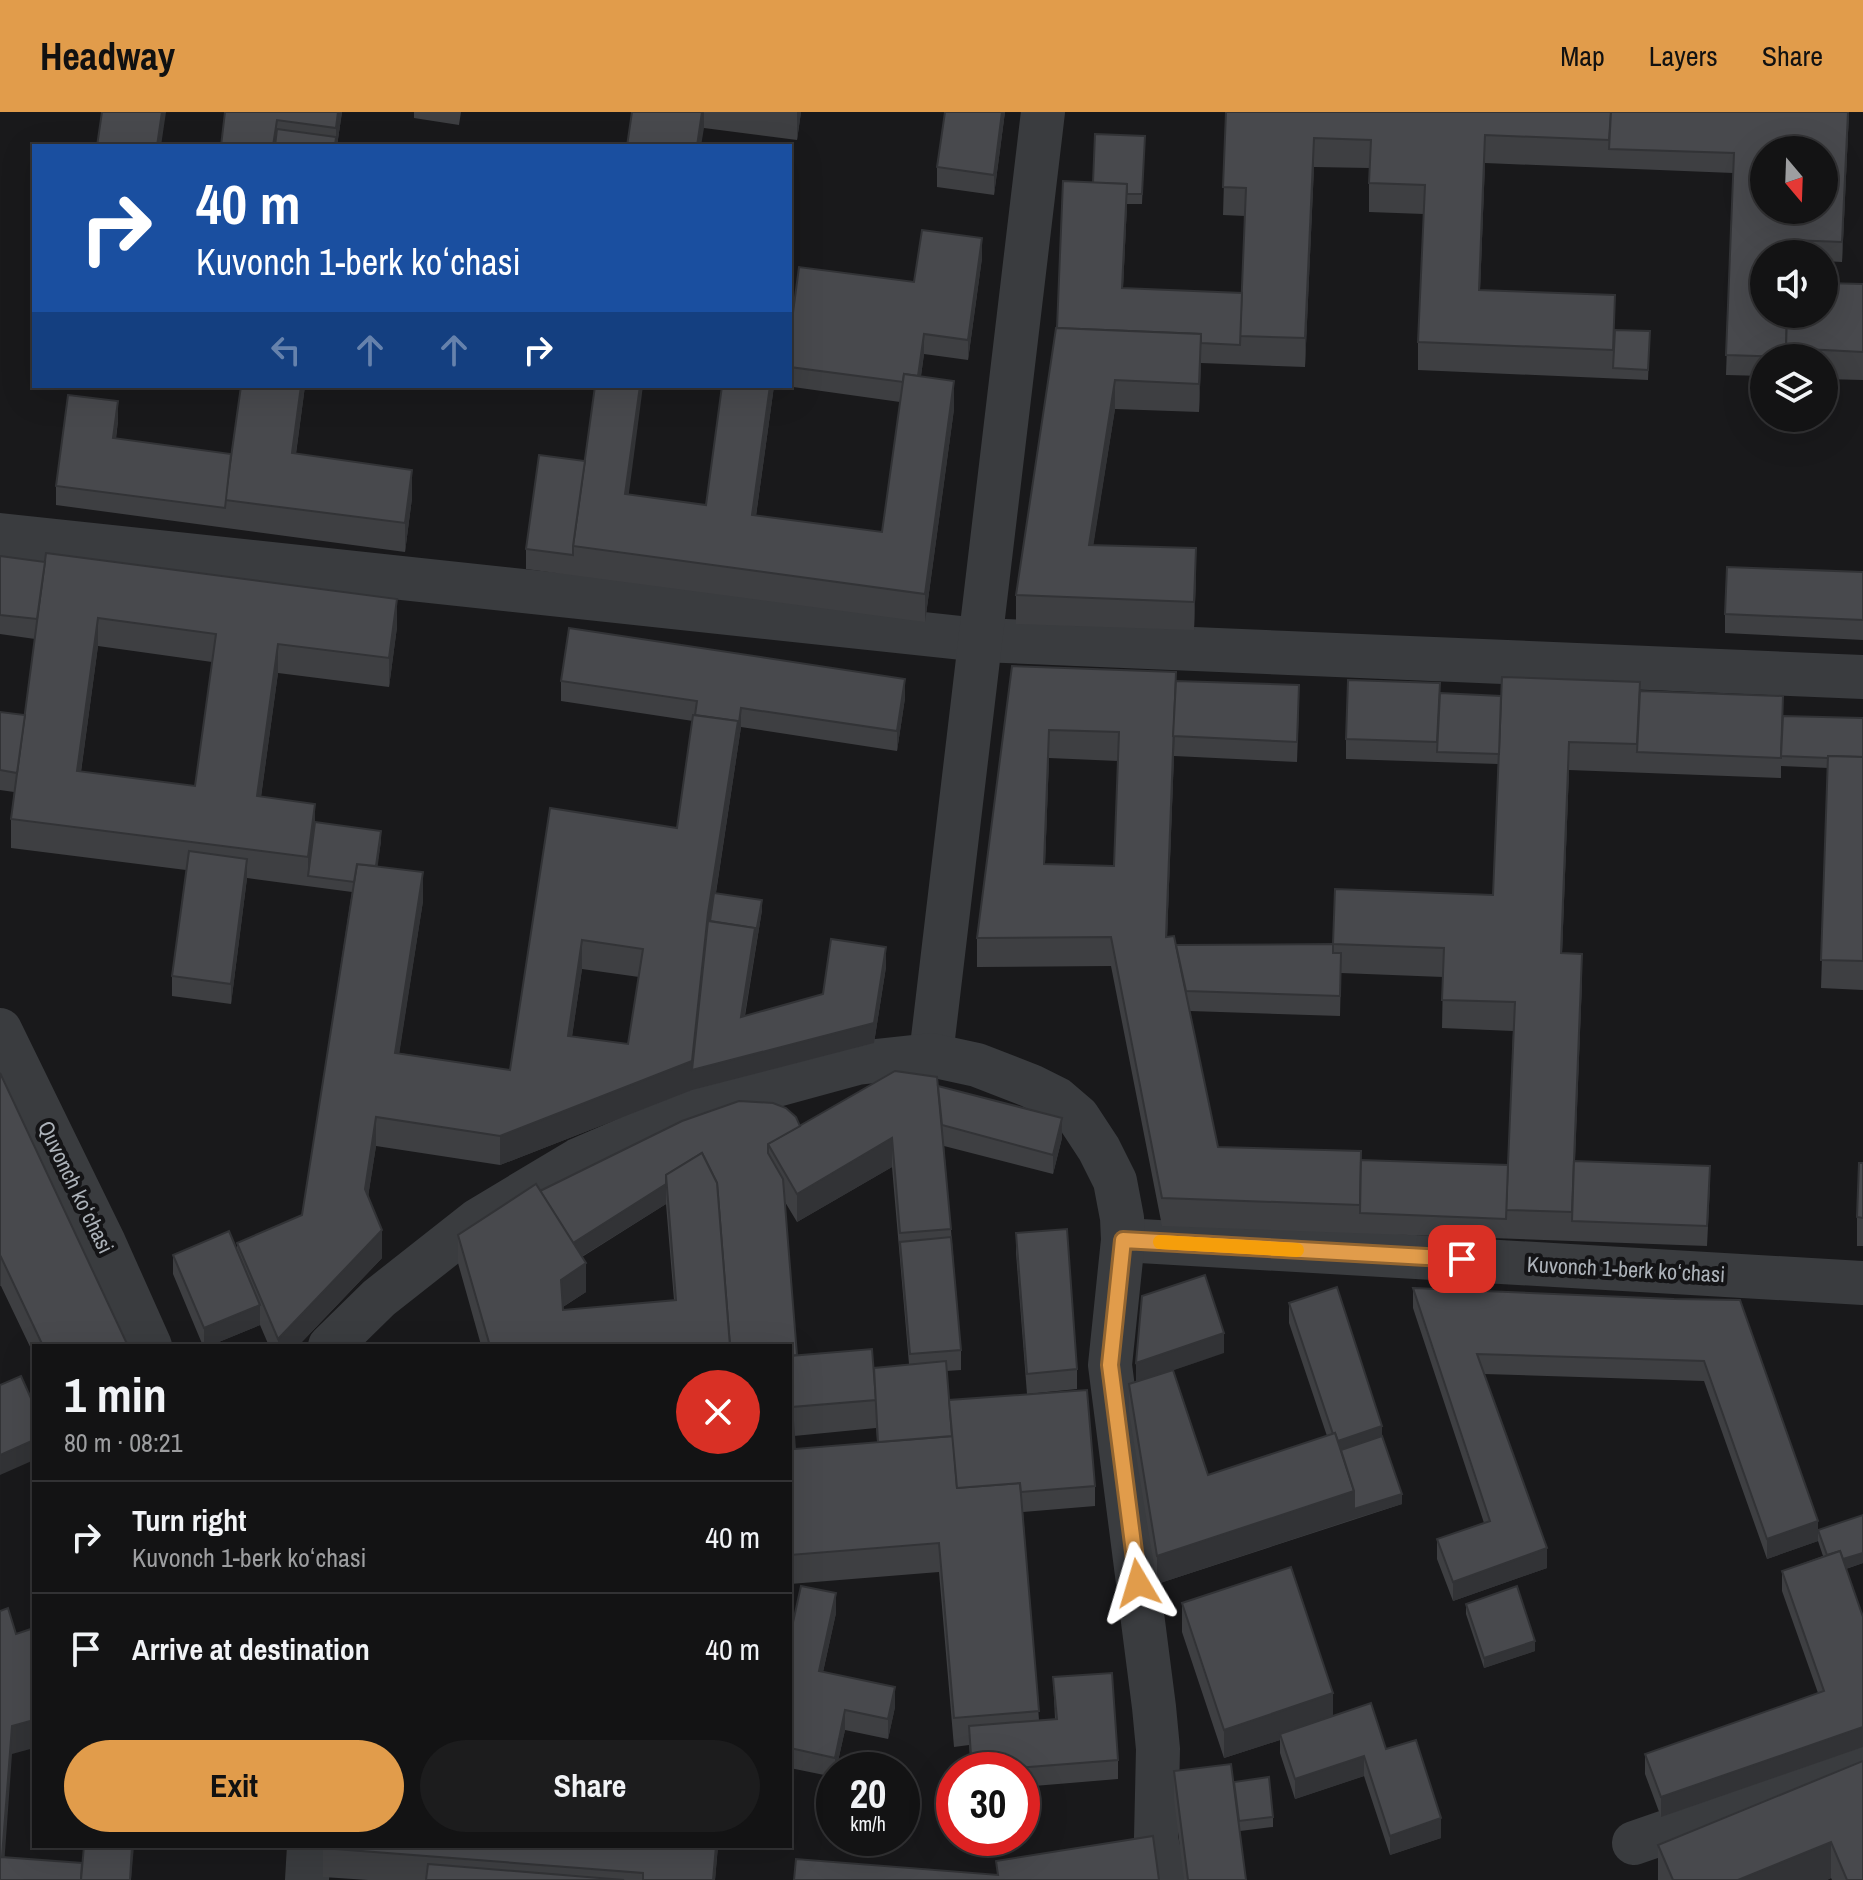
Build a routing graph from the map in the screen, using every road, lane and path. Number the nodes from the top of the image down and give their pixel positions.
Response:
1 (1043, 112) edge
2 (0, 535) edge
3 (980, 640) junction
4 (1863, 677) edge
5 (0, 1030) edge
6 (931, 1055) junction
7 (1123, 1240) junction
8 (1863, 1283) edge
9 (149, 1344) edge
10 (332, 1344) edge
11 (1863, 1764) edge
12 (1634, 1843) dead end
13 (309, 1848) edge
14 (307, 1880) edge
15 (1165, 1880) edge

1 - 3 street
2 - 3 street
3 - 4 street
3 - 6 street
5 - 9 street, Quvonch koʻchasi
6 - 7 street
6 - 10 street
7 - 8 street, Kuvonch 1-berk koʻchasi
7 - 15 street
11 - 12 street
13 - 14 street

